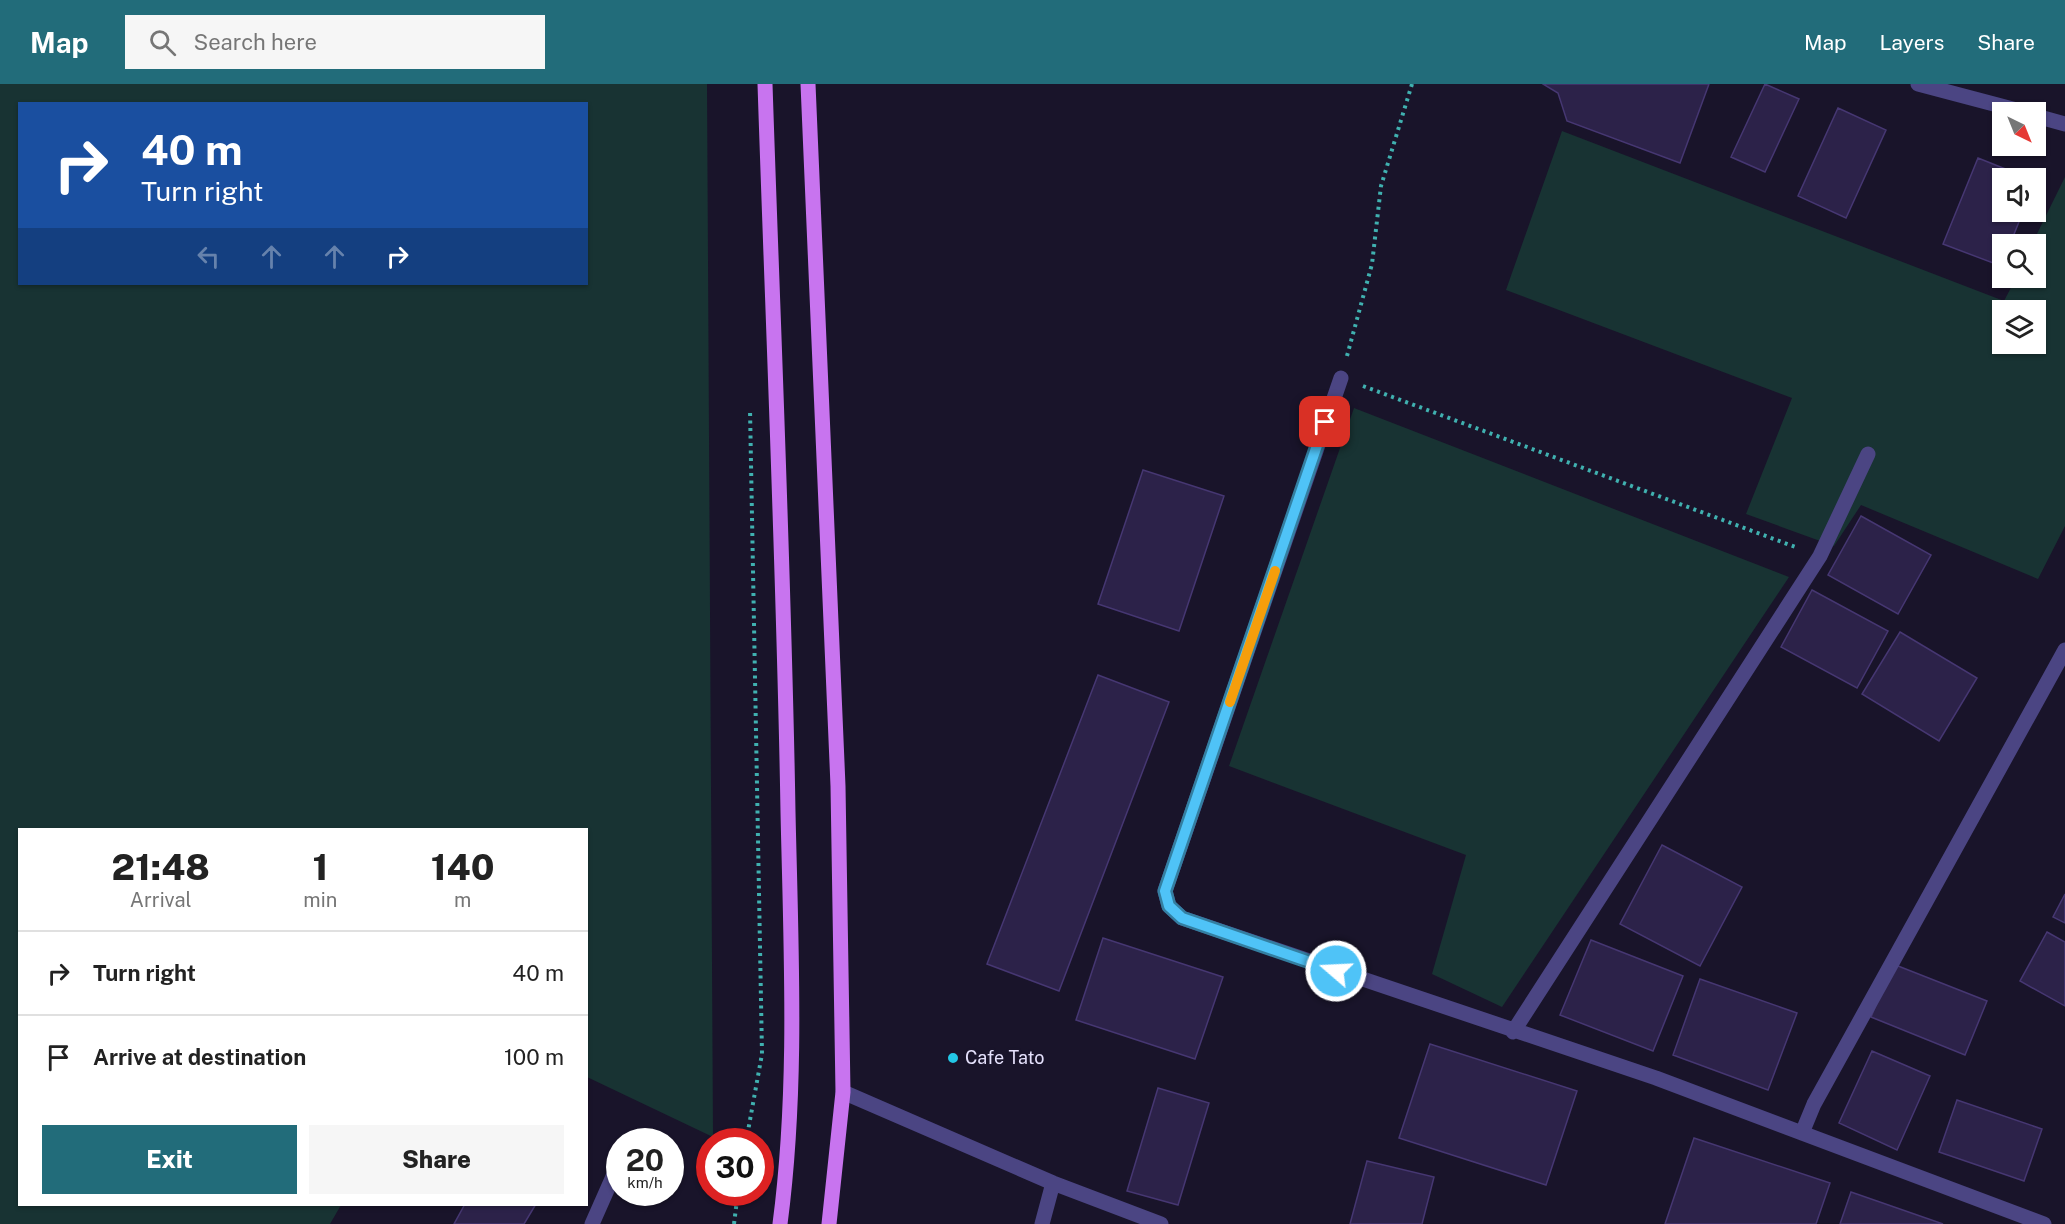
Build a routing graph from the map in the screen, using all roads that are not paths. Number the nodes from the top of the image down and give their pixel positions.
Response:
1 (765, 84) edge
2 (808, 84) edge
3 (1918, 84) edge
4 (1992, 104) edge
5 (2046, 119) edge
6 (2065, 124) edge
7 (1341, 378) road end
8 (1868, 454) dead end
9 (2065, 650) edge
10 (1513, 1032) junction
11 (843, 1092) junction
12 (1802, 1133) junction
13 (1053, 1183) junction
14 (606, 1192) edge
15 (592, 1224) edge
16 (780, 1224) edge
17 (829, 1224) edge
18 (1042, 1224) edge
19 (1161, 1224) edge
20 (2044, 1224) edge

1 - 16 main road
2 - 11 main road
3 - 4 street
5 - 6 street
7 - 10 street
8 - 10 street
9 - 12 street
10 - 12 street
11 - 13 street
11 - 17 main road
12 - 20 street
13 - 18 street
13 - 19 street
14 - 15 street

